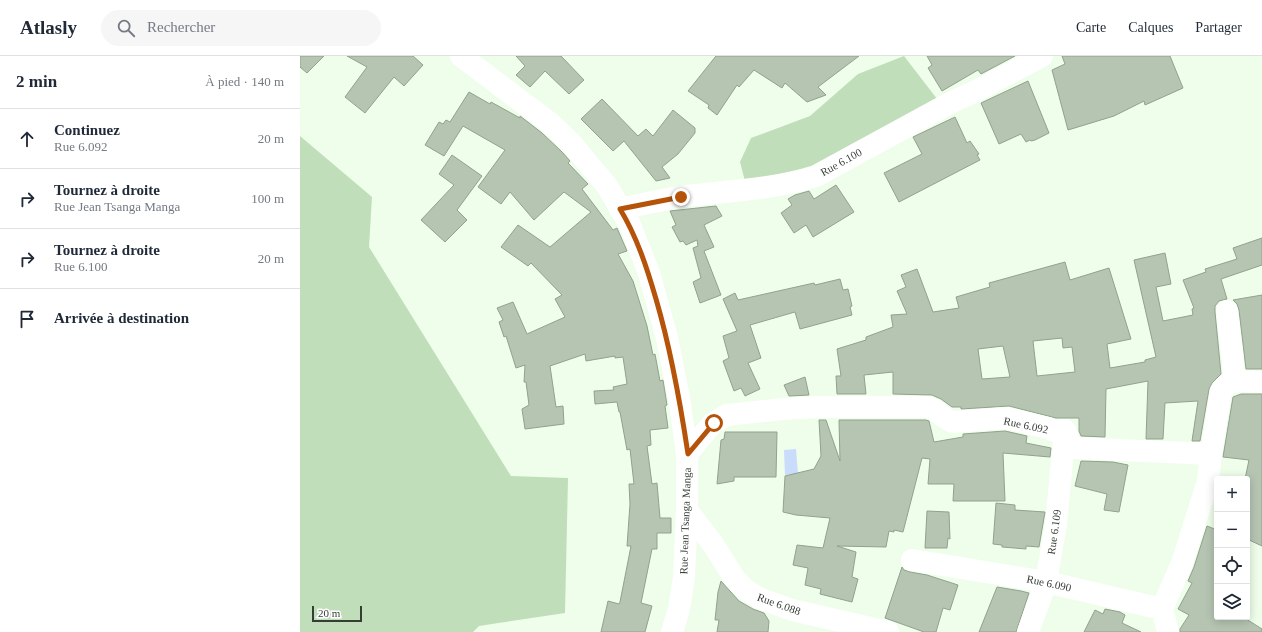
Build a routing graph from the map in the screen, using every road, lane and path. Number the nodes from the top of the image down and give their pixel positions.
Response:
1 (461, 56) edge
2 (1042, 56) edge
3 (620, 209) junction
4 (1227, 311) dead end
5 (1234, 381) junction
6 (1262, 382) edge
7 (1065, 430) junction
8 (688, 454) junction
9 (1211, 454) junction
10 (687, 510) junction
11 (912, 560) dead end
12 (1046, 582) junction
13 (1162, 609) junction
14 (672, 632) edge
15 (888, 632) edge
16 (1028, 632) edge
17 (1168, 632) edge

1 - 3 street, Rue Jean Tsanga Manga
2 - 3 street, Rue 6.100
3 - 8 street, Rue Jean Tsanga Manga
4 - 5 street
5 - 6 street
5 - 9 street
7 - 8 street, Rue 6.092
7 - 9 street
7 - 12 street, Rue 6.109
8 - 10 street, Rue Jean Tsanga Manga
9 - 13 street
10 - 14 street, Rue Jean Tsanga Manga
10 - 15 street, Rue 6.088
11 - 12 street, Rue 6.090
12 - 13 street, Rue 6.090
12 - 16 street, Rue 6.109
13 - 17 street

